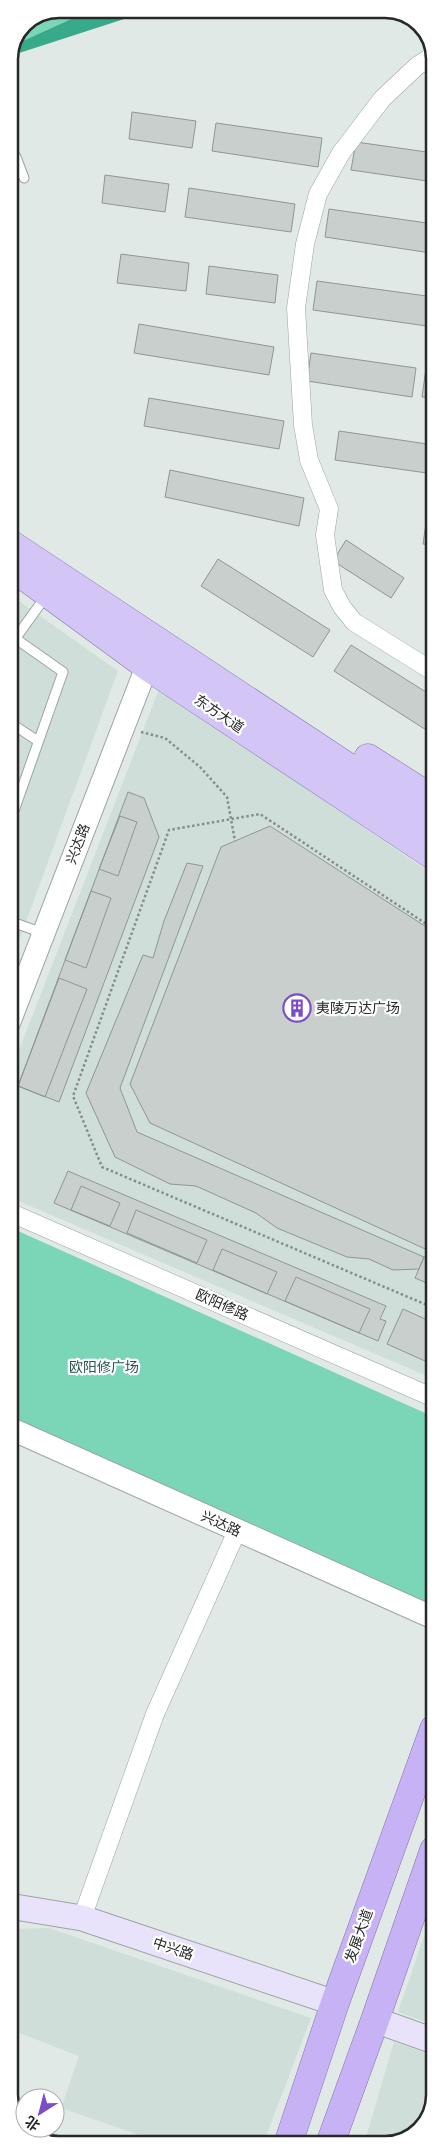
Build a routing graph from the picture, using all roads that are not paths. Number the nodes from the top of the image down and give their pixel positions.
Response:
1 (425, 61) edge
2 (18, 162) edge
3 (24, 178) dead end
4 (18, 547) edge
5 (18, 548) edge
6 (18, 569) edge
7 (18, 570) edge
8 (48, 593) junction
9 (18, 630) edge
10 (18, 641) edge
11 (147, 666) junction
12 (425, 667) edge
13 (18, 728) edge
14 (38, 741) junction
15 (425, 794) edge
16 (18, 799) edge
17 (425, 818) edge
18 (425, 834) edge
19 (425, 850) edge
20 (18, 924) edge
21 (44, 934) junction
22 (18, 1000) edge
23 (18, 1216) edge
24 (426, 1394) edge
25 (18, 1432) edge
26 (237, 1531) junction
27 (426, 1614) edge
28 (426, 1752) edge
29 (426, 1873) edge
30 (18, 1907) edge
31 (82, 1918) junction
32 (335, 2003) junction
33 (375, 2020) junction
34 (426, 2038) edge
35 (291, 2135) edge
36 (333, 2135) edge

1 - 12 street
2 - 3 lane
4 - 15 main road
5 - 17 main road
6 - 18 main road
7 - 8 main road, 东方大道
8 - 9 lane
8 - 11 main road, 东方大道
10 - 14 lane
11 - 19 main road, 东方大道
11 - 21 street, 兴达路
13 - 14 lane
14 - 16 lane
20 - 21 lane
21 - 22 street, 兴达路
23 - 24 street, 欧阳修路
25 - 26 street, 兴达路
26 - 27 street, 兴达路
26 - 31 street
28 - 32 highway, 发展大道
29 - 33 highway
30 - 31 main road, 中兴路
31 - 32 main road, 中兴路
32 - 35 highway, 发展大道
33 - 34 main road
33 - 36 highway

